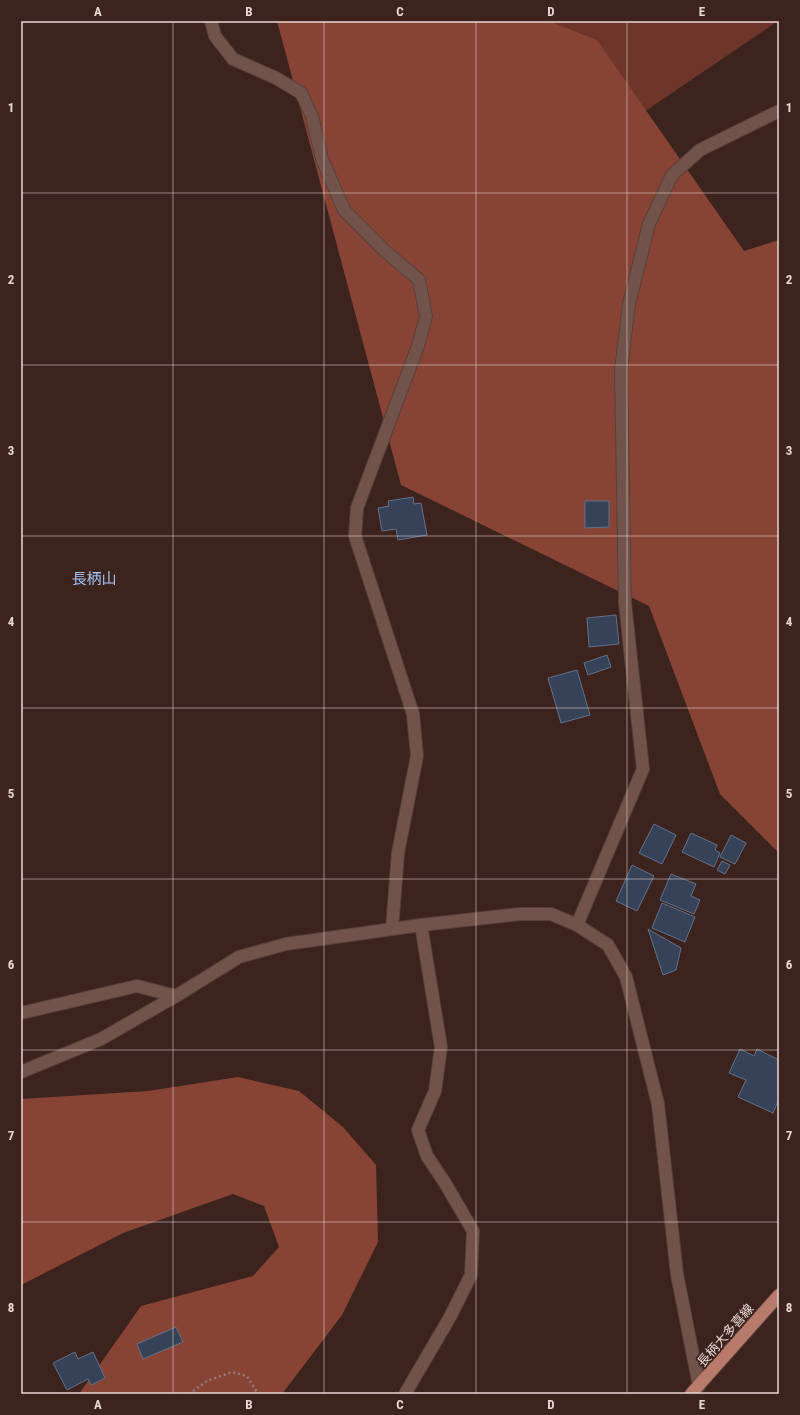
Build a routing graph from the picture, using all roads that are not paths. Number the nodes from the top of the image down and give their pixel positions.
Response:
1 (211, 21) edge
2 (779, 111) edge
3 (421, 925) junction
4 (577, 925) junction
5 (392, 929) junction
6 (176, 996) junction
7 (21, 1014) edge
8 (21, 1072) edge
9 (779, 1295) edge
10 (695, 1390) edge
11 (405, 1394) edge

1 - 5 street
2 - 4 street
3 - 4 street
3 - 5 street
3 - 11 street
4 - 10 street
5 - 6 street
6 - 7 street
6 - 8 street
9 - 10 main road, 長柄大多喜線

